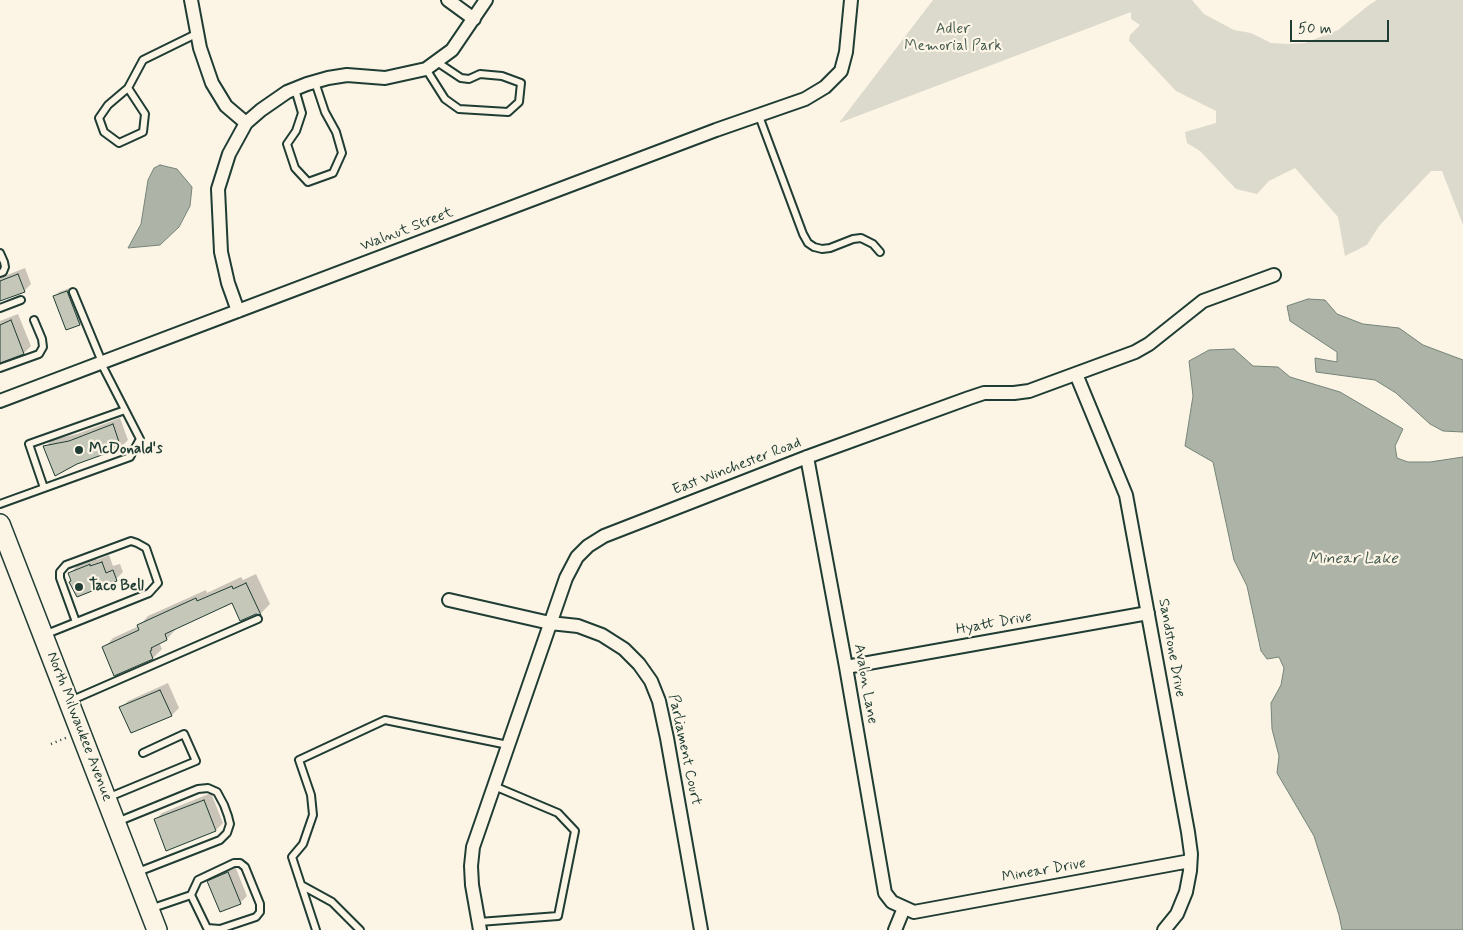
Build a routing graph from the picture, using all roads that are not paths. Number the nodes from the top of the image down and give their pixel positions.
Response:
1 (192, 0) edge
2 (448, 0) edge
3 (486, 0) edge
4 (851, 0) edge
5 (474, 19) junction
6 (198, 33) junction
7 (432, 66) junction
8 (315, 82) junction
9 (128, 88) junction
10 (295, 89) junction
11 (759, 116) junction
12 (246, 123) junction
13 (880, 252) dead end
14 (0, 253) edge
15 (0, 273) edge
16 (1274, 275) dead end
17 (73, 292) dead end
18 (21, 300) dead end
19 (0, 308) edge
20 (238, 311) junction
21 (34, 320) dead end
22 (101, 363) junction
23 (0, 368) edge
24 (1076, 374) junction
25 (0, 401) edge
26 (125, 410) junction
27 (807, 457) junction
28 (44, 488) junction
29 (0, 504) edge
30 (0, 524) edge
31 (449, 600) dead end
32 (1148, 613) junction
33 (258, 619) dead end
34 (76, 622) junction
35 (550, 623) junction
36 (43, 636) junction
37 (846, 667) junction
38 (69, 702) junction
39 (508, 745) junction
40 (143, 753) dead end
41 (494, 786) junction
42 (106, 799) junction
43 (115, 822) junction
44 (1190, 861) junction
45 (136, 873) junction
46 (301, 885) junction
47 (191, 895) junction
48 (904, 908) junction
49 (149, 909) junction
50 (480, 926) edge
51 (157, 930) edge
52 (316, 930) edge
53 (360, 930) edge
54 (702, 930) edge
55 (895, 930) edge
56 (1164, 930) edge

1 - 6 street
2 - 5 street
3 - 5 street
4 - 11 street, Walnut Street
5 - 7 street
6 - 9 lane
6 - 12 street
7 - 7 lane
7 - 8 street
8 - 10 street
8 - 10 lane
9 - 9 lane
10 - 12 street
11 - 13 lane
11 - 20 street, Walnut Street
12 - 20 street
14 - 15 lane
16 - 24 street, East Winchester Road
17 - 22 lane
18 - 19 lane
20 - 22 street, Walnut Street
21 - 23 lane
22 - 25 street, Walnut Street
22 - 26 lane
24 - 27 street, East Winchester Road
24 - 32 street, Sandstone Drive
26 - 28 lane
26 - 28 lane
27 - 35 street, East Winchester Road
27 - 37 street, Avalon Lane
28 - 29 lane
30 - 36 main road, North Milwaukee Avenue
31 - 35 street, Parliament Court
32 - 37 street, Hyatt Drive
32 - 44 street, Sandstone Drive
33 - 38 lane
34 - 34 lane
34 - 36 lane
35 - 39 street, East Winchester Road
35 - 54 street, Parliament Court
36 - 38 main road, North Milwaukee Avenue
37 - 48 street, Avalon Lane
38 - 42 main road, North Milwaukee Avenue
39 - 41 street, East Winchester Road
39 - 46 lane
40 - 42 lane
41 - 50 street, East Winchester Road
41 - 50 lane
42 - 43 main road, North Milwaukee Avenue
43 - 45 main road, North Milwaukee Avenue
43 - 45 lane
44 - 48 street, Minear Drive
44 - 56 street, Sandstone Drive
45 - 49 main road, North Milwaukee Avenue
46 - 52 lane
46 - 53 lane
47 - 47 lane
47 - 49 lane
48 - 55 street
49 - 51 main road, North Milwaukee Avenue

